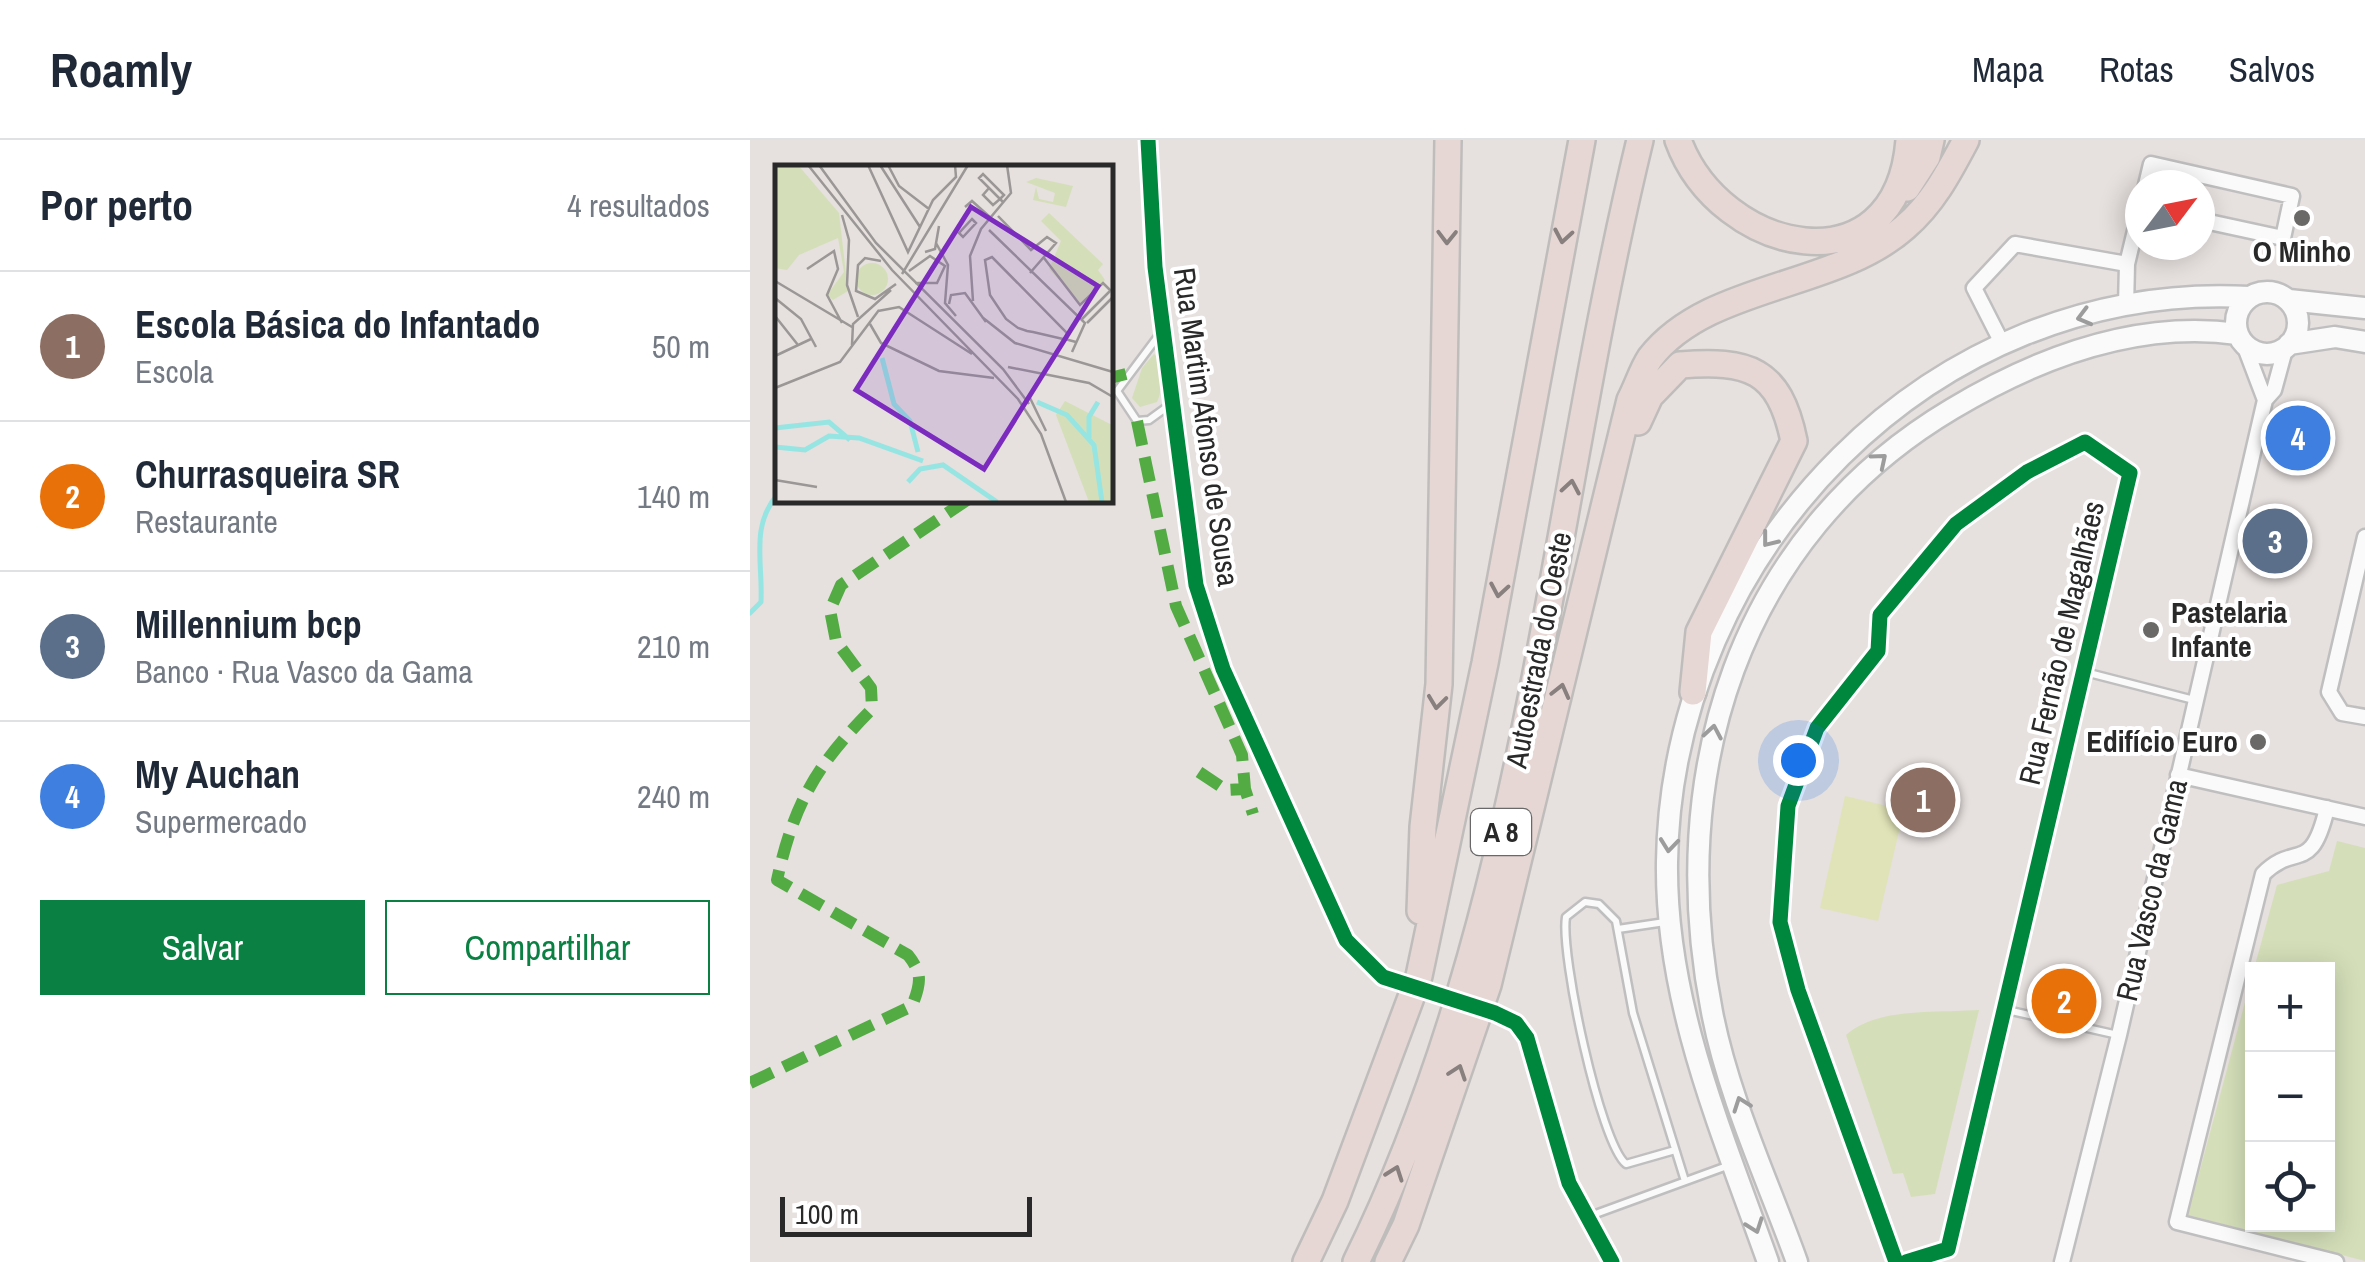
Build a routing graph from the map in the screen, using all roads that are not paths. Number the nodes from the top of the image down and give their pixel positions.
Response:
1 (1148, 140) edge
2 (1448, 140) edge
3 (1582, 140) edge
4 (1640, 140) edge
5 (1678, 140) edge
6 (1909, 140) edge
7 (1931, 140) edge
8 (1966, 140) edge
9 (2150, 170) edge
10 (2178, 170) edge
11 (2215, 178) edge
12 (1886, 210) junction
13 (2215, 223) edge
14 (2128, 260) edge
15 (2127, 264) junction
16 (2250, 297) junction
17 (2289, 300) junction
18 (2126, 307) junction
19 (2365, 308) edge
20 (1166, 326) junction
21 (2240, 338) junction
22 (2365, 342) edge
23 (2003, 345) junction
24 (2288, 345) junction
25 (2265, 400) junction
26 (1171, 404) junction
27 (1616, 472) junction
28 (1797, 504) junction
29 (1818, 521) junction
30 (2365, 537) edge
31 (2084, 671) junction
32 (1692, 692) junction
33 (2196, 700) junction
34 (2365, 717) edge
35 (2178, 775) junction
36 (2327, 808) junction
37 (2365, 816) edge
38 (1671, 921) junction
39 (1618, 930) junction
40 (1419, 976) junction
41 (1383, 977) tunnel mouth
42 (2007, 1010) junction
43 (1496, 1013) dead end
44 (2120, 1035) junction
45 (1675, 1150) junction
46 (1733, 1164) junction
47 (1685, 1181) junction
48 (1590, 1216) junction
49 (1306, 1262) edge
50 (1356, 1262) edge
51 (1388, 1262) edge
52 (1612, 1262) edge
53 (1768, 1262) edge
54 (1797, 1262) edge
55 (1896, 1262) edge
56 (1906, 1262) edge
57 (2062, 1262) edge
58 (2336, 1262) edge

1 - 20 street, Rua Martim Afonso de Sousa
2 -> 40 highway
3 -> 40 highway, Autoestrada do Oeste / A 8
50 -> 4 highway, Autoestrada do Oeste / A 8
5 - 12 highway
6 - 12 highway
7 - 12 highway
8 - 27 highway
9 - 10 street
11 - 13 street
14 - 15 street
15 - 18 street
15 - 23 street
16 - 17 main road
16 - 18 main road
16 - 21 main road
17 - 19 main road
17 - 24 main road
18 -> 23 main road
20 - 26 street, Rua Martim Afonso de Sousa
20 - 26 lane
21 - 24 main road
21 - 25 street
29 -> 21 main road
22 - 24 main road
23 - 28 main road
24 - 25 street, Rua Vasco da Gama
25 - 33 street, Rua Vasco da Gama
26 - 41 street, Rua Martim Afonso de Sousa
27 - 32 highway
51 -> 27 highway
28 - 29 main road
28 -> 32 main road
54 -> 29 main road
30 - 34 street
31 - 33 lane
31 - 42 street, Rua Fernão de Magalhães
31 - 55 street, Rua Fernão de Magalhães
32 -> 38 main road
33 - 35 street, Rua Vasco da Gama
35 - 36 street
35 - 44 street, Rua Vasco da Gama
36 - 37 street
36 - 58 street
38 - 39 lane
38 - 46 main road
39 - 45 lane
39 - 45 lane
40 - 49 highway, Autoestrada do Oeste / A 8
42 - 44 lane
42 - 56 street, Rua Fernão de Magalhães
43 - 48 street
44 - 57 street, Rua Vasco da Gama
45 - 47 lane
46 - 47 lane
46 -> 53 main road
47 - 48 lane
48 - 52 street

